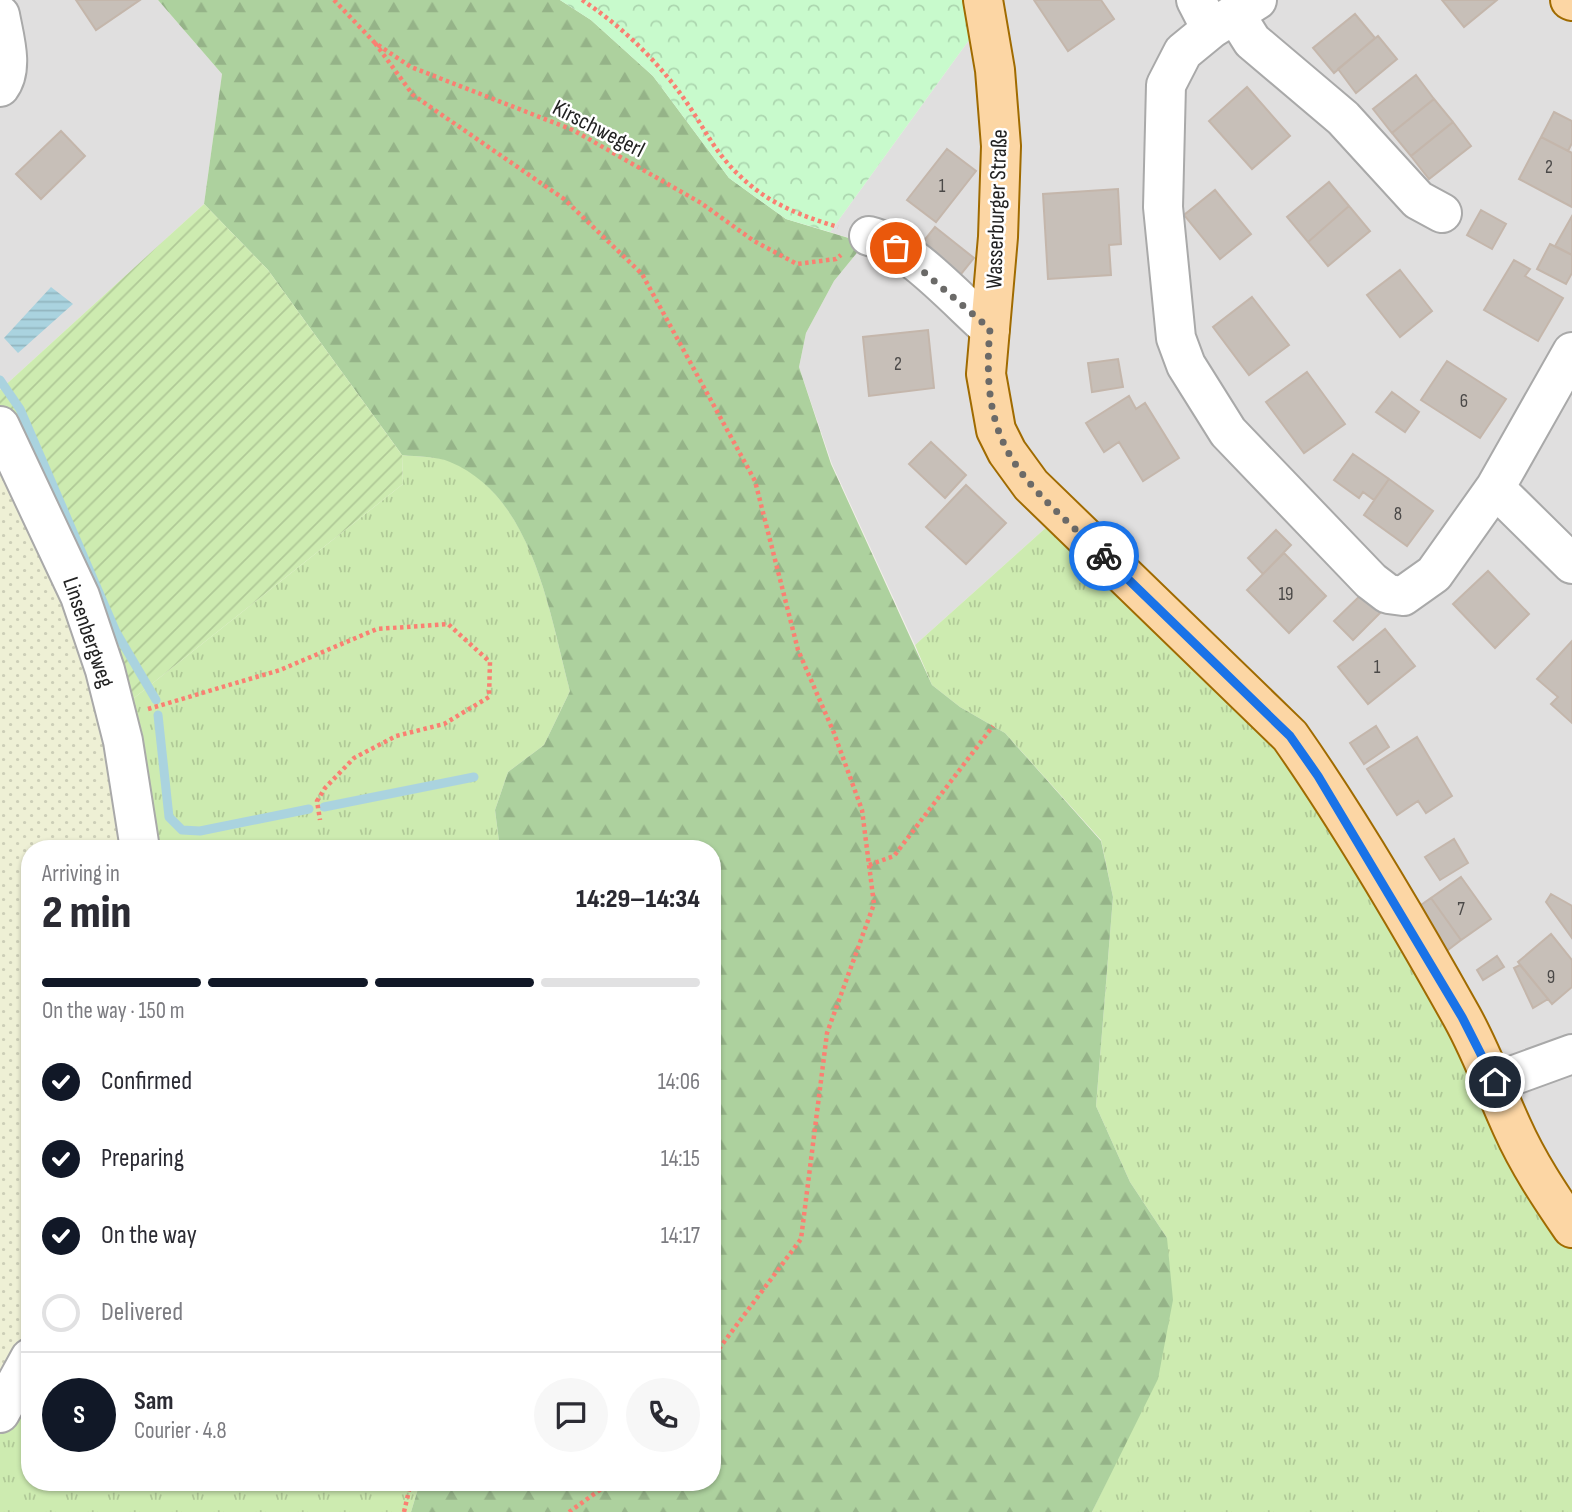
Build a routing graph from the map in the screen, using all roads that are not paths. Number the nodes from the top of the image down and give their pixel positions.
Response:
1 (983, 0) edge
2 (1225, 11) edge
3 (0, 16) edge
4 (0, 87) edge
5 (1441, 213) dead end
6 (856, 245) road end
7 (990, 329) junction
8 (1572, 352) edge
9 (0, 426) edge
10 (1495, 488) junction
11 (1572, 564) edge
12 (138, 840) edge
13 (1572, 1054) edge
14 (1495, 1082) junction
15 (1572, 1228) edge
16 (21, 1374) edge
17 (0, 1413) edge

1 - 7 main road, Wasserburger Straße
2 - 5 street
2 - 10 street
3 - 4 street
6 - 7 street
7 - 14 main road, Wasserburger Straße
8 - 10 street
9 - 12 street, Linsenbergweg
10 - 11 street
13 - 14 street
14 - 15 main road, Wasserburger Straße
16 - 17 street

